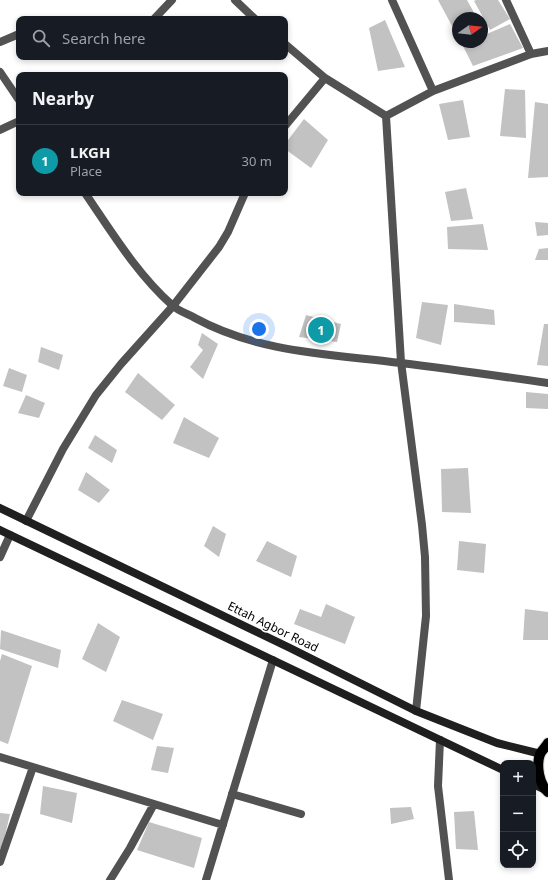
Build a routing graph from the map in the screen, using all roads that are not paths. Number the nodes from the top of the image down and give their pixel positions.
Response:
1 (172, 0) edge
2 (235, 0) edge
3 (392, 0) edge
4 (506, 0) edge
5 (157, 16) edge
6 (252, 16) edge
7 (16, 35) edge
8 (0, 42) edge
9 (288, 46) edge
10 (548, 51) edge
11 (531, 54) junction
12 (0, 72) edge
13 (326, 78) junction
14 (433, 91) junction
15 (16, 96) edge
16 (386, 116) junction
17 (16, 122) edge
18 (288, 122) edge
19 (0, 130) edge
20 (87, 196) edge
21 (244, 196) edge
22 (173, 306) junction
23 (400, 362) junction
24 (548, 383) edge
25 (0, 508) edge
26 (26, 520) junction
27 (0, 530) edge
28 (10, 535) junction
29 (0, 557) edge
30 (273, 660) junction
31 (416, 712) junction
32 (440, 740) junction
33 (548, 743) edge
34 (540, 754) junction
35 (0, 757) edge
36 (33, 767) junction
37 (500, 769) edge
38 (536, 786) edge
39 (547, 791) edge
40 (232, 794) junction
41 (154, 804) junction
42 (301, 814) dead end
43 (223, 825) junction
44 (0, 862) edge
45 (110, 880) edge
46 (206, 880) edge
47 (449, 880) edge

1 - 5 street
2 - 6 street
3 - 14 street
4 - 11 street
7 - 8 street
9 - 13 street
10 - 11 street
11 - 14 street
12 - 15 street
13 - 16 street
13 - 18 street
14 - 16 street
16 - 23 street
17 - 19 street
20 - 22 street
21 - 22 street
22 - 23 street
22 - 26 street
23 - 24 street
23 - 31 street
25 - 26 main road, Ettah Agbor Road
26 - 31 main road, Ettah Agbor Road
27 - 28 main road
28 - 29 street
28 - 30 main road
30 - 32 main road
30 - 40 street
31 - 34 main road, Ettah Agbor Road
32 - 37 main road
32 - 47 street
33 - 34 main road
34 - 39 main road
35 - 36 street
36 - 41 street
36 - 44 street
38 - 39 main road
40 - 42 street
40 - 43 street
41 - 43 street
41 - 45 street
43 - 46 street

